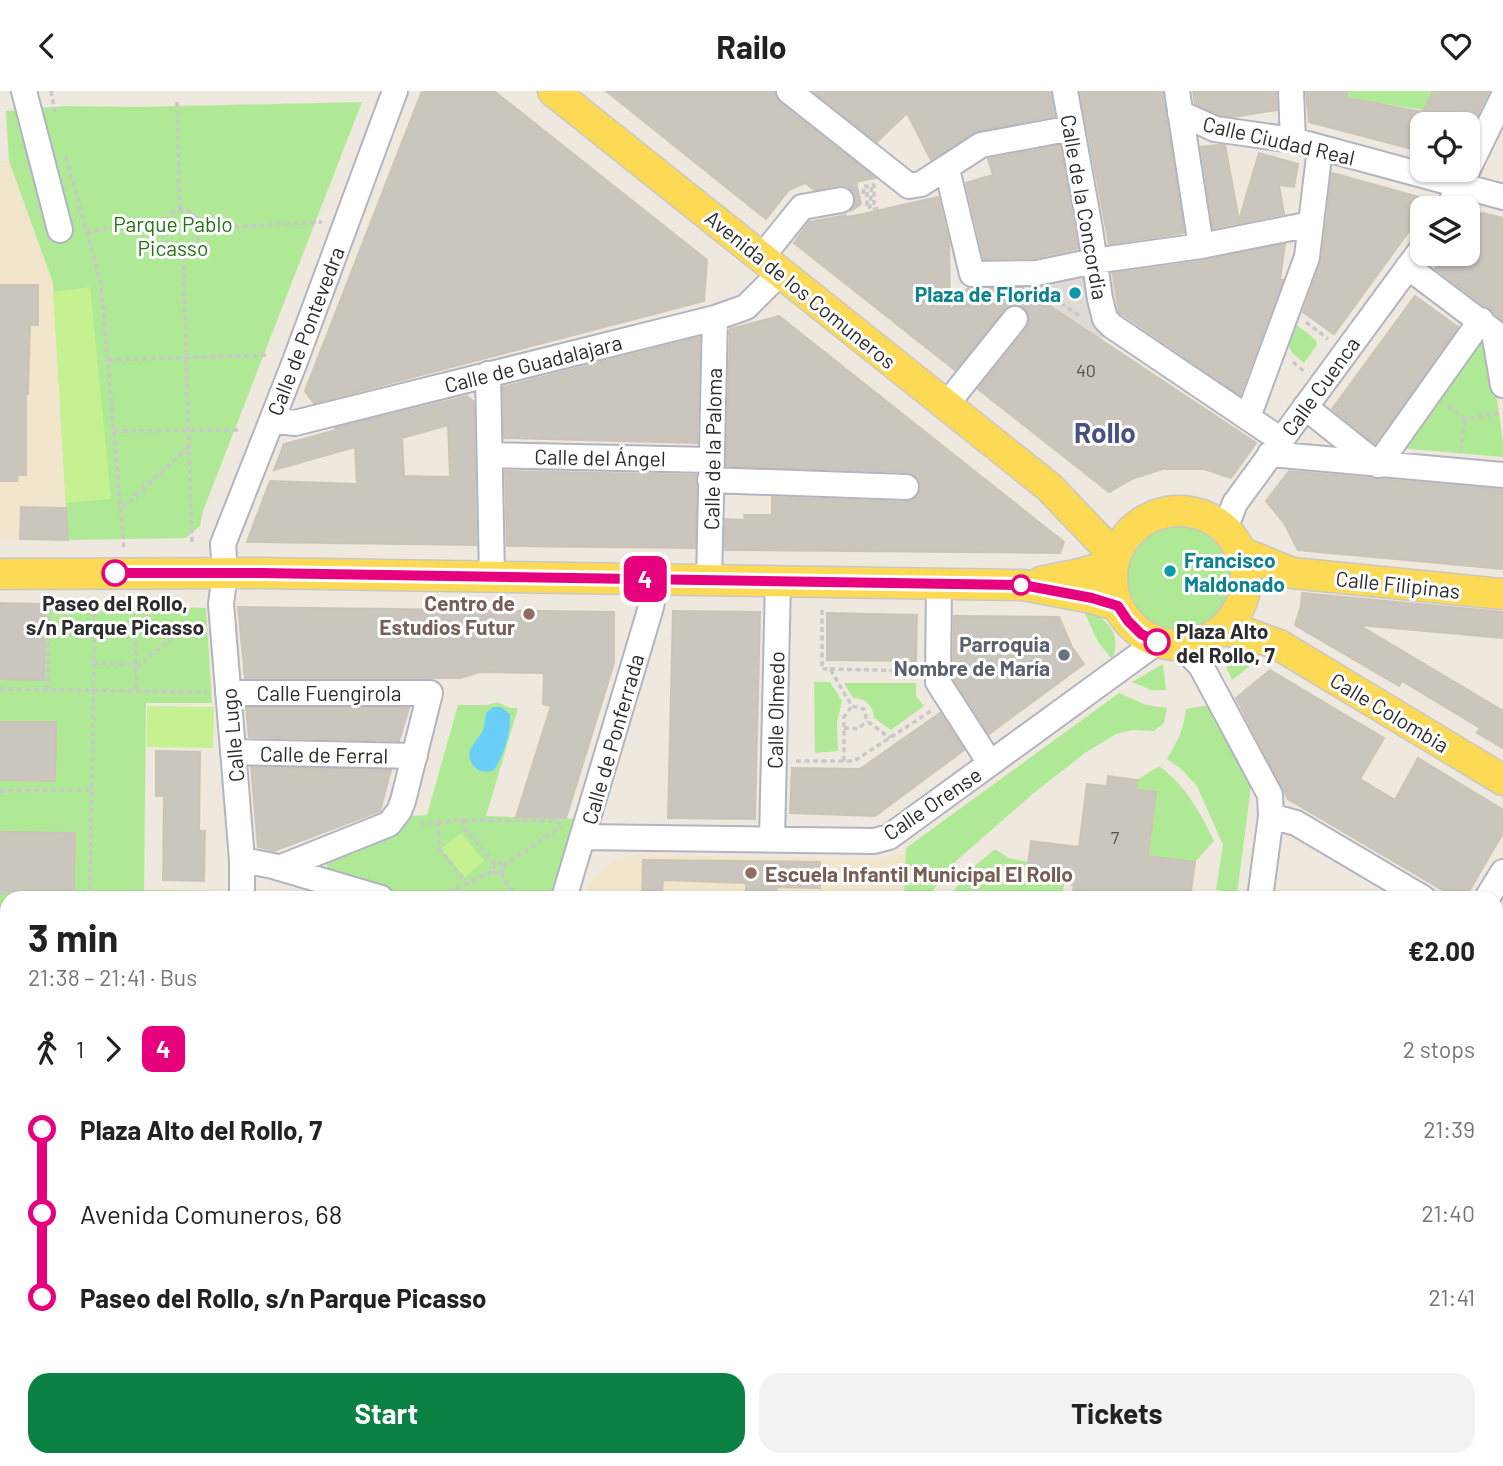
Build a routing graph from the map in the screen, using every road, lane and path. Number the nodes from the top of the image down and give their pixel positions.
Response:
1 (24, 91) edge
2 (51, 91) edge
3 (395, 91) edge
4 (553, 91) edge
5 (789, 91) edge
6 (1065, 91) edge
7 (1291, 91) edge
8 (1503, 97) edge
9 (177, 102) dead end
10 (1178, 102) edge
11 (55, 113) dead end
12 (1072, 128) junction
13 (1293, 140) junction
14 (1480, 144) edge
15 (1320, 148) junction
16 (65, 152) dead end
17 (1410, 165) edge
18 (947, 169) junction
19 (875, 180) dead end
20 (1477, 182) edge
21 (848, 192) joint
22 (1503, 197) edge
23 (180, 210) junction
24 (322, 222) dead end
25 (1311, 224) junction
26 (163, 229) junction
27 (200, 229) junction
28 (60, 230) dead end
29 (88, 232) junction
30 (1201, 246) junction
31 (183, 248) junction
32 (1094, 261) junction
33 (1410, 264) edge
34 (771, 265) junction
35 (1424, 266) edge
36 (1019, 272) junction
37 (1042, 300) dead end
38 (1037, 307) dead end
39 (1289, 309) junction
40 (715, 318) junction
41 (1014, 319) dead end
42 (1481, 320) junction
43 (1086, 321) dead end
44 (1332, 342) dead end
45 (269, 355) dead end
46 (186, 356) junction
47 (108, 360) junction
48 (488, 374) junction
49 (1503, 385) edge
50 (1429, 392) junction
51 (946, 405) junction
52 (1305, 407) junction
53 (1503, 413) edge
54 (1248, 417) junction
55 (1465, 419) junction
56 (272, 420) junction
57 (241, 430) dead end
58 (114, 431) junction
59 (190, 431) junction
60 (190, 445) junction
61 (1275, 447) junction
62 (490, 454) junction
63 (1378, 465) junction
64 (710, 470) junction
65 (1459, 472) junction
66 (1503, 475) edge
67 (906, 487) dead end
68 (1049, 487) junction
69 (122, 510) junction
70 (1136, 526) junction
71 (1091, 530) junction
72 (1233, 540) junction
73 (192, 545) dead end
74 (124, 548) dead end
75 (1114, 560) junction
76 (225, 573) junction
77 (1292, 573) junction
78 (0, 574) edge
79 (1080, 574) junction
80 (492, 577) junction
81 (656, 579) junction
82 (709, 580) junction
83 (778, 581) junction
84 (939, 584) junction
85 (1023, 585) junction
86 (1503, 594) edge
87 (1243, 596) junction
88 (50, 599) dead end
89 (95, 599) dead end
90 (1118, 606) junction
91 (822, 610) dead end
92 (135, 625) junction
93 (95, 626) junction
94 (185, 627) junction
95 (211, 628) dead end
96 (1222, 630) junction
97 (1169, 643) junction
98 (1278, 644) junction
99 (93, 663) junction
100 (135, 664) junction
101 (830, 669) junction
102 (920, 671) dead end
103 (0, 689) edge
104 (47, 690) junction
105 (93, 691) junction
106 (136, 691) junction
107 (222, 692) junction
108 (929, 702) dead end
109 (852, 706) junction
110 (867, 721) junction
111 (844, 728) junction
112 (890, 738) junction
113 (233, 752) junction
114 (415, 756) junction
115 (788, 761) dead end
116 (844, 761) junction
117 (990, 763) junction
118 (1503, 781) edge
119 (92, 790) junction
120 (0, 791) edge
121 (1271, 816) junction
122 (463, 820) junction
123 (438, 822) junction
124 (420, 824) dead end
125 (583, 837) junction
126 (772, 839) junction
127 (324, 850) junction
128 (260, 864) junction
129 (495, 864) junction
130 (503, 866) junction
131 (493, 871) junction
132 (1503, 872) edge
133 (502, 873) junction
134 (324, 880) junction
135 (466, 884) junction
136 (90, 891) edge
137 (246, 891) edge
138 (357, 891) edge
139 (451, 891) edge
140 (512, 891) edge
141 (566, 891) edge
142 (1261, 891) edge
143 (1411, 891) edge
144 (1491, 891) edge

1 - 28 street
2 - 11 path
3 - 56 street, Calle de Pontevedra
4 - 34 main road, Avenida de los Comuneros
5 - 18 street
6 - 12 street, Calle de la Concordia
7 - 13 street
8 - 14 street
9 - 23 path
10 - 13 street, Calle Ciudad Real
10 - 30 street
12 - 18 street
12 - 32 street, Calle de la Concordia
13 - 15 street, Calle Ciudad Real
15 - 17 street, Calle Ciudad Real
15 - 25 street
16 - 29 path
18 - 36 street
19 - 21 path
20 - 22 street, Calle Ciudad Real
21 - 34 street, Calle de Guadalajara
23 - 26 path
23 - 27 path
24 - 27 path
25 - 30 street
25 - 39 street
26 - 29 path
26 - 31 path
27 - 31 path
29 - 47 path
30 - 32 street
31 - 46 path
32 - 36 street
32 - 54 street, Calle de la Concordia
33 - 52 street, Calle Cuenca
34 - 40 street, Calle de Guadalajara
34 - 51 main road, Avenida de los Comuneros
35 - 42 street
36 - 43 path
37 - 38 path
39 - 44 path
39 - 54 street
40 - 48 street, Calle de Guadalajara
40 - 64 street, Calle de la Paloma
41 - 51 street
42 - 49 street
42 - 50 street
45 - 46 path
46 - 47 path
46 - 59 path
47 - 58 path
48 - 56 street, Calle de Guadalajara
48 - 62 street
50 - 55 path
50 - 63 street
51 - 68 main road, Avenida de los Comuneros
52 - 61 street, Calle Cuenca
52 - 63 street
53 - 55 path
54 - 61 street, Calle de la Concordia
55 - 65 path
56 - 76 street, Calle de Pontevedra
57 - 59 path
58 - 59 path
58 - 69 path
59 - 60 path
60 - 69 path
60 - 73 path
61 - 63 street
61 - 72 street, Calle Cuenca
62 - 64 street, Calle del Ángel
62 - 80 street
63 - 65 street
64 - 67 street, Calle del Ángel
64 - 82 street, Calle de la Paloma
65 - 66 street
68 - 70 main road, Avenida de los Comuneros
68 - 71 main road, Avenida de los Comuneros
69 - 74 path
70 - 72 main road
70 - 75 main road
71 - 75 main road, Avenida de los Comuneros
71 - 79 street
72 - 77 main road, Calle Filipinas
72 - 87 main road
75 - 79 main road
75 - 90 main road
76 - 78 main road
76 - 80 main road
76 - 107 street, Calle Lugo
77 - 86 main road, Calle Filipinas
77 - 87 main road, Calle Filipinas
79 - 85 main road
80 - 81 main road
81 - 82 main road
81 - 125 street, Calle de Ponferrada
82 - 83 main road
83 - 84 main road
83 - 126 street, Calle Olmedo
84 - 85 main road
84 - 117 street
85 - 90 main road
87 - 96 main road
87 - 98 main road, Calle Colombia
88 - 104 path
89 - 93 path
90 - 97 main road
91 - 101 path
92 - 93 path
92 - 94 path
92 - 100 path
93 - 99 path
94 - 95 path
94 - 100 path
96 - 97 main road
96 - 98 main road, Calle Colombia
97 - 117 street, Calle Orense
97 - 121 street
98 - 118 main road, Calle Colombia
99 - 100 path
99 - 105 path
100 - 106 path
101 - 102 path
101 - 109 path
103 - 104 path
104 - 105 path
105 - 106 path
105 - 119 path
106 - 107 path
107 - 113 street, Calle Lugo
107 - 114 street, Calle Fuengirola
108 - 112 path, Calle Olmedo
109 - 110 path
109 - 111 path
110 - 111 path
110 - 112 path
111 - 116 path
112 - 116 path, Calle Olmedo
113 - 114 street, Calle de Ferral
113 - 128 street, Calle Lugo
114 - 127 street
115 - 116 path, Calle Olmedo
117 - 126 street, Calle Orense
119 - 120 path
119 - 136 path
121 - 142 street
121 - 143 street
122 - 123 path
122 - 129 path
122 - 130 path
123 - 124 path
123 - 135 path
125 - 126 street, Calle Orense
125 - 141 street, Calle de Ponferrada
127 - 128 street
127 - 134 street
128 - 134 street
128 - 137 street, Calle Lugo
129 - 130 path
129 - 131 path
130 - 133 path
131 - 133 path
131 - 135 path
132 - 144 street
133 - 140 path
134 - 138 street
135 - 139 path

